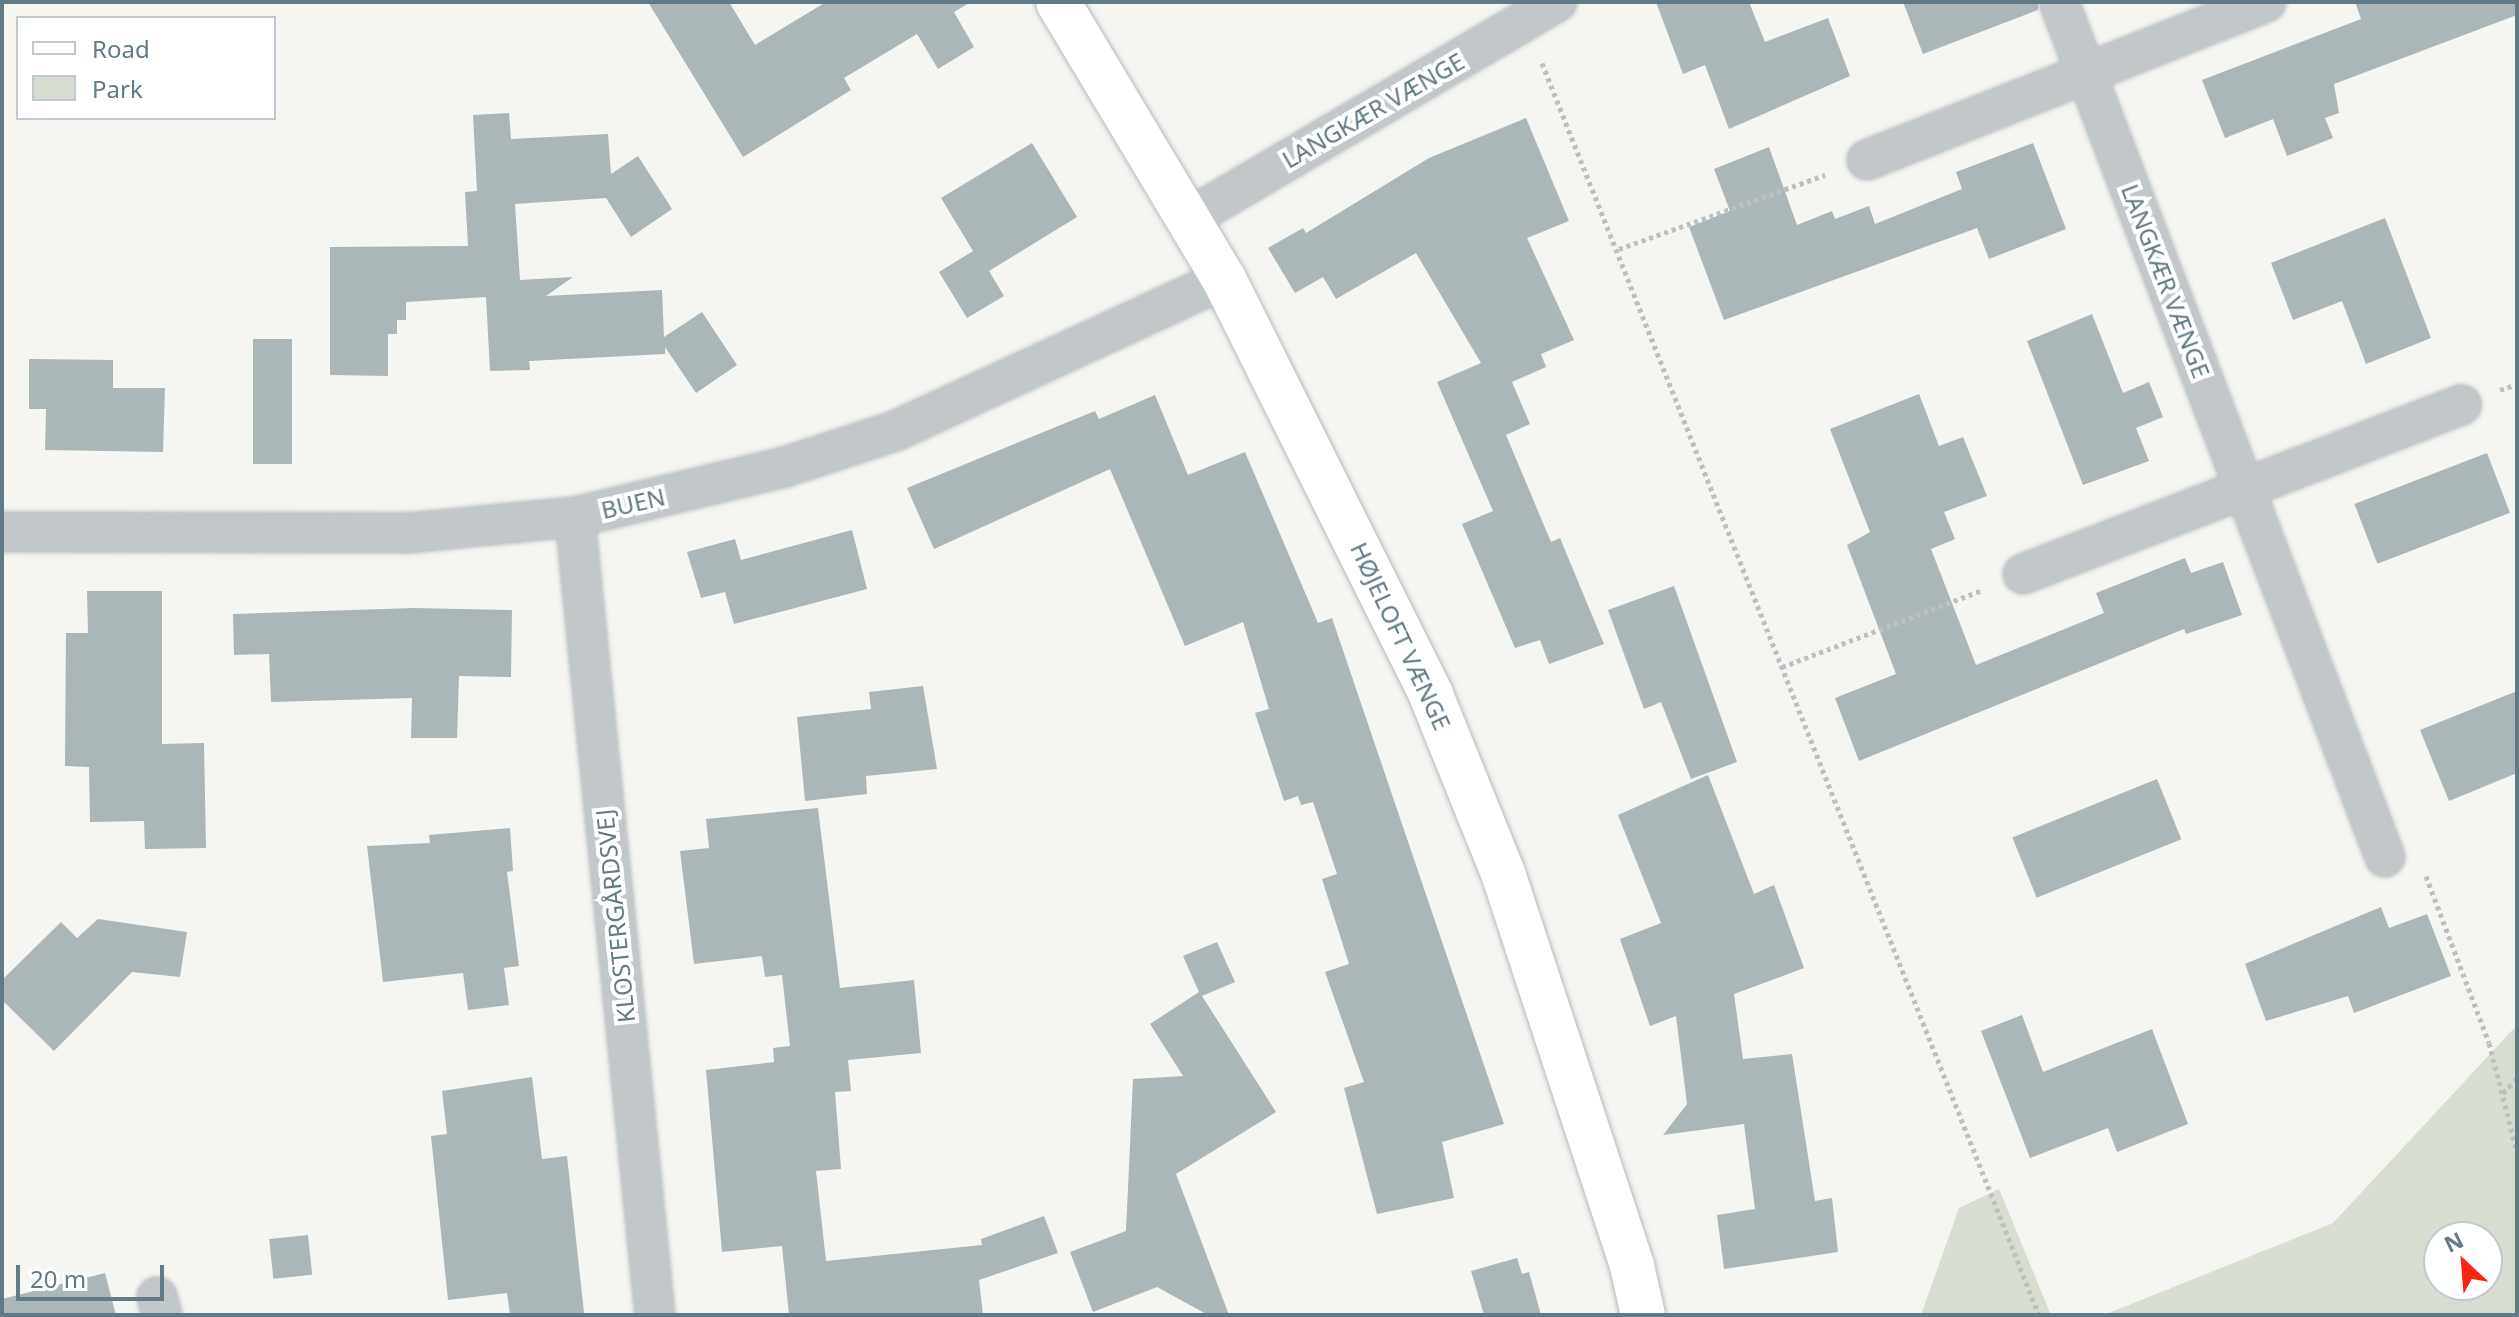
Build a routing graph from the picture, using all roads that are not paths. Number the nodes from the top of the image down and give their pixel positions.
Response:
1 (1058, 2) edge
2 (1557, 2) edge
3 (2059, 2) edge
4 (2266, 2) edge
5 (2087, 73) junction
6 (1867, 160) road end
7 (1188, 219) junction
8 (1224, 279) junction
9 (2462, 405) dead end
10 (2245, 489) junction
11 (575, 517) junction
12 (2, 532) edge
13 (2023, 574) road end
14 (2385, 857) road end
15 (655, 1315) edge
16 (1643, 1315) edge

1 - 7 street, HØJELOFT VÆNGE
2 - 7 street, LANGKÆR VÆNGE
3 - 5 street, LANGKÆR VÆNGE
4 - 5 street
5 - 6 street
5 - 10 street, LANGKÆR VÆNGE
7 - 8 street, HØJELOFT VÆNGE
8 - 11 street, BUEN
8 - 16 street, HØJELOFT VÆNGE
9 - 10 street
10 - 13 street
10 - 14 street, LANGKÆR VÆNGE
11 - 12 street, BUEN
11 - 15 street, KLOSTERGÅRDSVEJ

